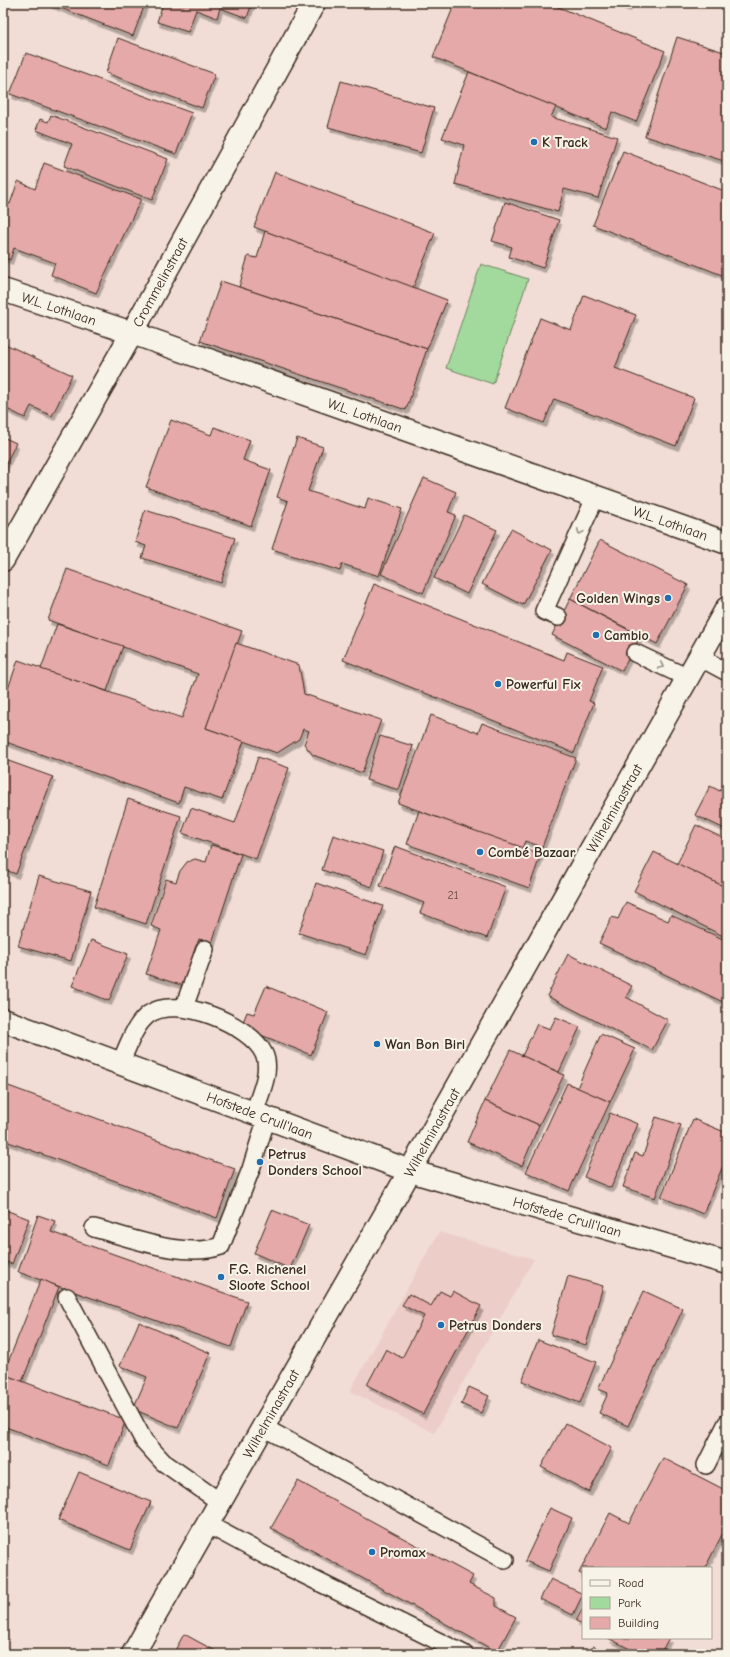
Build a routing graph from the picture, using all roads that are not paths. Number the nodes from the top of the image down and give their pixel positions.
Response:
1 (314, 3) edge
2 (3, 290) edge
3 (132, 333) junction
4 (596, 496) junction
5 (727, 542) edge
6 (3, 560) edge
7 (727, 608) edge
8 (558, 617) dead end
9 (635, 653) dead end
10 (699, 657) junction
11 (727, 672) edge
12 (688, 678) junction
13 (205, 949) dead end
14 (184, 1007) junction
15 (3, 1020) edge
16 (120, 1064) junction
17 (260, 1115) junction
18 (410, 1171) junction
19 (94, 1228) dead end
20 (727, 1263) edge
21 (67, 1297) dead end
22 (727, 1423) edge
23 (263, 1427) junction
24 (706, 1465) dead end
25 (220, 1502) junction
26 (207, 1524) junction
27 (505, 1560) dead end
28 (132, 1654) edge
29 (464, 1654) edge

1 - 3 street, Crommelinstraat
2 - 3 street, W.L. Lothlaan
3 - 4 street, W.L. Lothlaan
3 - 6 street, Crommelinstraat
4 - 5 street, W.L. Lothlaan
4 -> 8 lane
7 - 10 street, Wilhelminastraat
9 -> 12 lane
10 - 11 lane
10 - 12 street, Wilhelminastraat
12 - 18 street, Wilhelminastraat
13 - 14 lane
14 - 16 lane
14 - 17 lane
15 - 16 street, Hofstede Crull'laan
16 - 17 street, Hofstede Crull'laan
17 - 18 street, Hofstede Crull'laan
17 - 19 lane
18 - 20 street, Hofstede Crull'laan
18 - 23 street, Wilhelminastraat
21 - 25 lane
22 - 24 lane
23 - 25 street, Wilhelminastraat
23 - 27 lane
25 - 26 street, Wilhelminastraat
26 - 28 street, Wilhelminastraat
26 - 29 lane

